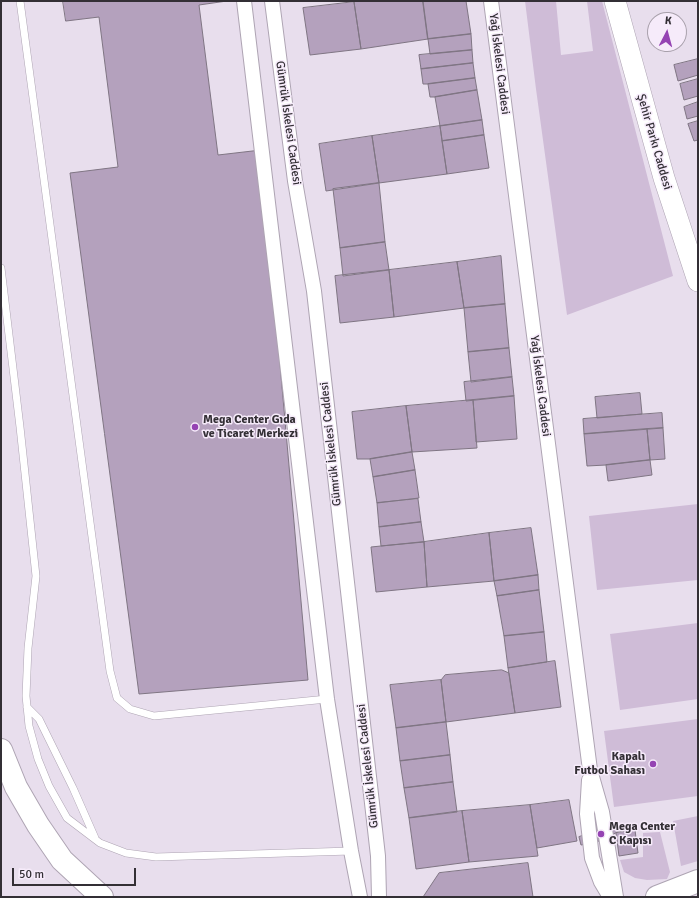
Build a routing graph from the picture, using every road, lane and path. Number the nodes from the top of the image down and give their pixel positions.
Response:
1 (20, 1) edge
2 (244, 1) edge
3 (272, 1) edge
4 (491, 1) edge
5 (615, 1) edge
6 (1, 268) edge
7 (698, 282) edge
8 (327, 699) junction
9 (27, 707) junction
10 (1, 750) edge
11 (590, 770) junction
12 (95, 840) junction
13 (351, 851) junction
14 (698, 882) edge
15 (380, 894) edge
16 (102, 897) edge
17 (360, 897) edge
18 (610, 897) edge
19 (616, 897) edge
20 (657, 897) edge

1 - 8 lane
2 - 8 street
3 - 15 street, Gümrük İskelesi Caddesi
4 - 11 street, Yağ İskelesi Caddesi
5 - 7 main road, Şehir Parkı Caddesi
6 - 9 lane
8 - 13 street
9 - 12 lane
9 - 12 lane
10 - 16 main road
11 - 18 street
11 - 19 street
12 - 13 lane
13 - 17 street
14 - 20 main road

